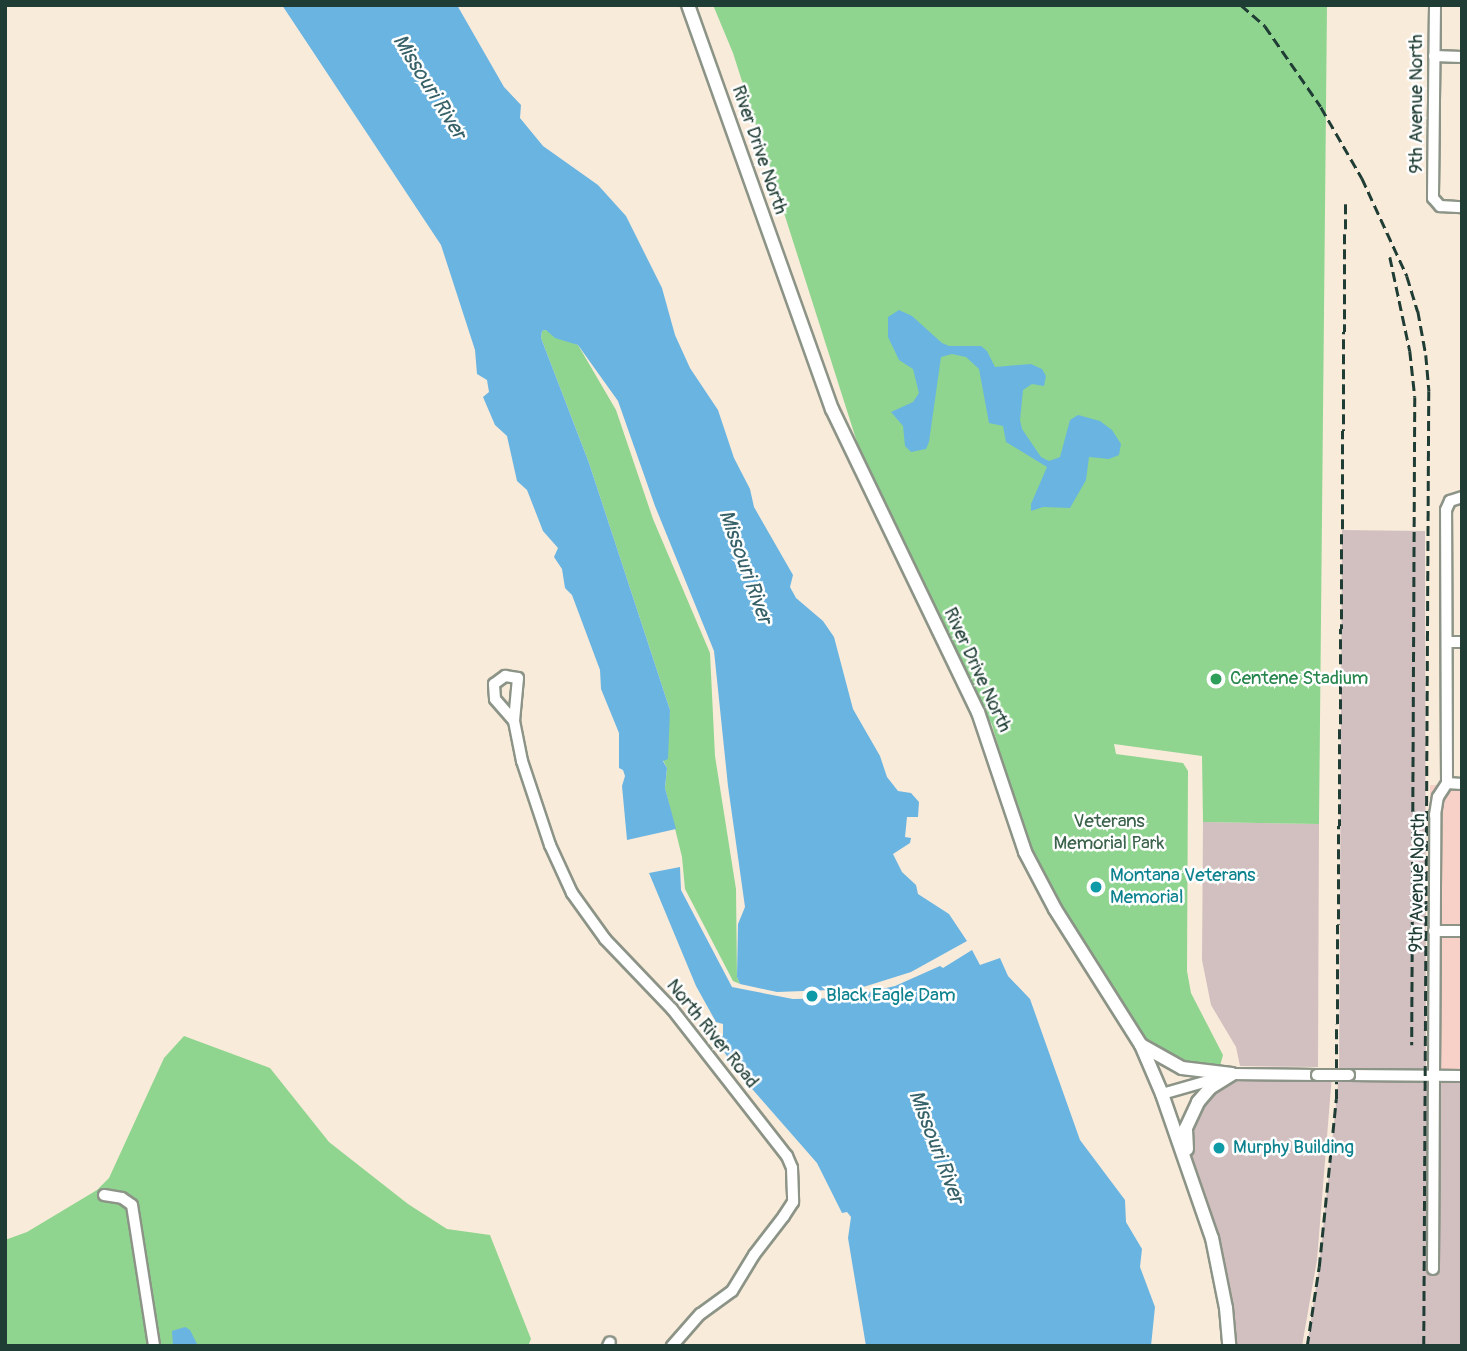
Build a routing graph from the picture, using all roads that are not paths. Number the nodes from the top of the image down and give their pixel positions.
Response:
1 (688, 5) edge
2 (1435, 5) edge
3 (1434, 56) junction
4 (1462, 57) edge
5 (1462, 207) edge
6 (1462, 497) edge
7 (1447, 642) junction
8 (1462, 642) edge
9 (514, 721) dead end
10 (1447, 783) junction
11 (1462, 783) edge
12 (1434, 931) junction
13 (1462, 931) edge
14 (1141, 1045) junction
15 (1232, 1073) junction
16 (1433, 1076) junction
17 (1462, 1076) edge
18 (1161, 1094) junction
19 (1188, 1163) junction
20 (104, 1195) dead end
21 (1433, 1269) dead end
22 (154, 1346) edge
23 (672, 1346) edge
24 (1229, 1346) edge

1 - 14 main road, River Drive North
2 - 3 street, 9th Avenue North
3 - 4 street
3 - 5 street, 9th Avenue North
6 - 7 street, 9th Avenue North
7 - 8 street
7 - 10 street, 9th Avenue North
9 - 23 street, North River Road
10 - 11 street
10 - 12 street, 9th Avenue North
12 - 13 street
12 - 16 street, 9th Avenue North
14 - 15 main road
14 - 18 main road, River Drive North
15 - 16 street, bridge
15 - 18 street
15 - 19 main road
16 - 17 street
16 - 21 street, 9th Avenue North
18 - 19 main road, River Drive North
19 - 24 main road, River Drive North
20 - 22 street

